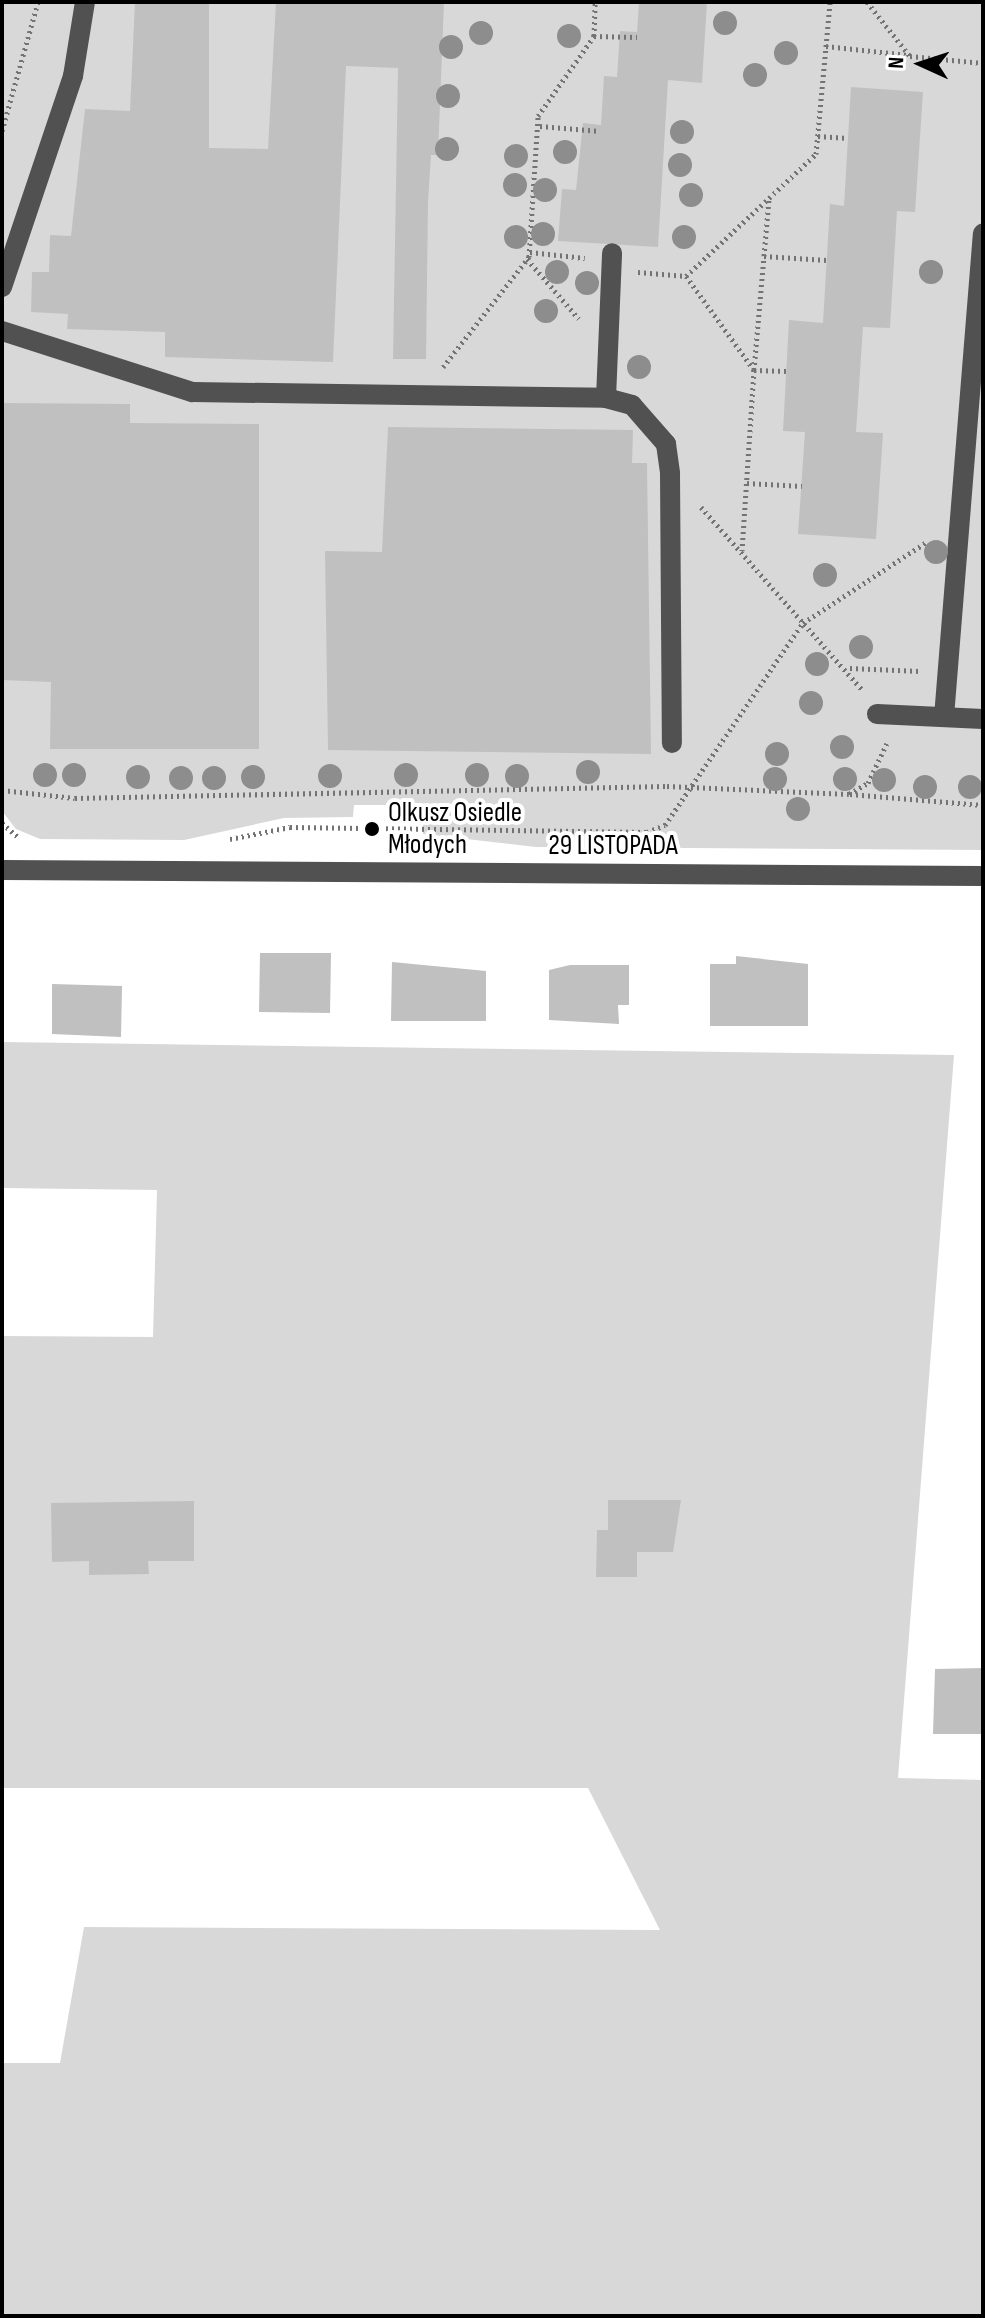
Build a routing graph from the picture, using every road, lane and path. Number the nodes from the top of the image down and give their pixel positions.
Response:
1 (38, 2) edge
2 (85, 2) edge
3 (595, 2) edge
4 (830, 2) edge
5 (867, 2) edge
6 (594, 36) junction
7 (637, 37) dead end
8 (826, 46) junction
9 (910, 56) junction
10 (983, 63) edge
11 (540, 126) junction
12 (2, 131) edge
13 (600, 131) dead end
14 (818, 136) junction
15 (848, 138) dead end
16 (769, 199) junction
17 (983, 234) edge
18 (612, 253) dead end
19 (764, 256) junction
20 (527, 259) junction
21 (827, 260) dead end
22 (642, 272) dead end
23 (686, 276) junction
24 (2, 287) edge
25 (2, 331) edge
26 (608, 354) junction
27 (754, 370) junction
28 (786, 371) dead end
29 (427, 396) junction
30 (606, 398) junction
31 (670, 474) junction
32 (747, 483) junction
33 (802, 486) dead end
34 (965, 518) junction
35 (742, 552) junction
36 (805, 621) junction
37 (935, 672) dead end
38 (886, 714) joint
39 (944, 717) junction
40 (983, 719) edge
41 (672, 743) dead end
42 (2, 790) edge
43 (687, 791) junction
44 (849, 794) junction
45 (983, 805) edge
46 (2, 823) edge
47 (27, 841) dead end
48 (216, 842) dead end
49 (2, 870) edge
50 (983, 876) edge

1 - 12 path
2 - 24 street
3 - 6 path
4 - 8 path
5 - 9 path
6 - 7 path
6 - 11 path
8 - 9 path
8 - 14 path
9 - 10 path
11 - 13 path
11 - 20 path
14 - 15 path
14 - 16 path
16 - 19 path
16 - 23 path
17 - 34 street
18 - 26 street
19 - 21 path
19 - 27 path
20 - 26 path
20 - 29 path
22 - 23 path
23 - 27 path
25 - 29 street
26 - 30 street
27 - 28 path
27 - 32 path
29 - 30 street
30 - 31 street
31 - 35 path
31 - 41 street
32 - 33 path
32 - 35 path
34 - 36 path
34 - 39 street
35 - 36 path
36 - 37 path
36 - 43 path
38 - 39 street
38 - 44 path
39 - 40 street
42 - 43 path
43 - 44 path
43 - 48 path
44 - 45 path
46 - 47 path
49 - 50 street, 29 LISTOPADA

